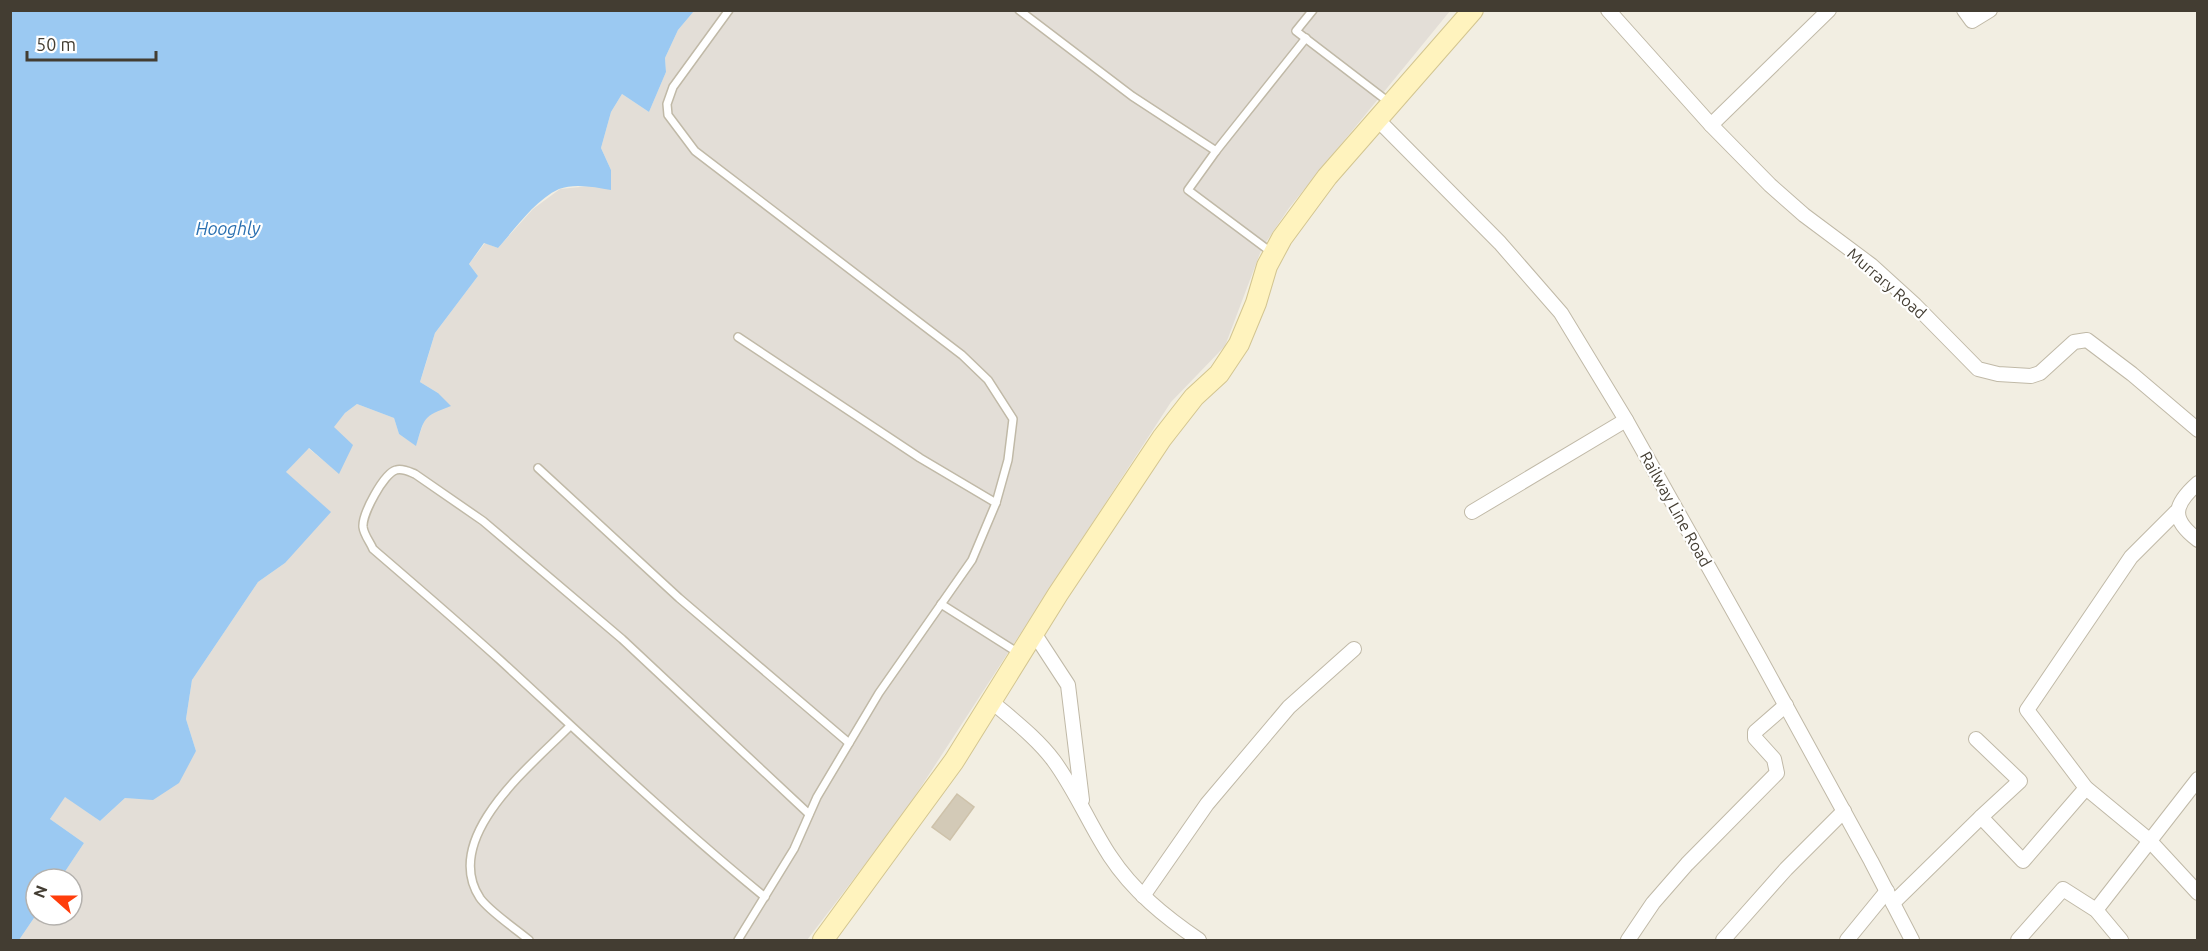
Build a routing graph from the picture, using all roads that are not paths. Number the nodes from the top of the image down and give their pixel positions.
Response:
1 (729, 10) edge
2 (1019, 10) edge
3 (1313, 10) edge
4 (1473, 10) edge
5 (1608, 10) edge
6 (1829, 10) edge
7 (1964, 10) edge
8 (1990, 10) edge
9 (1305, 38) junction
10 (1392, 104) junction
11 (1378, 120) junction
12 (1711, 125) junction
13 (1216, 151) junction
14 (1274, 254) junction
15 (738, 337) dead end
16 (1626, 420) junction
17 (2198, 430) edge
18 (538, 468) dead end
19 (2198, 483) edge
20 (996, 503) junction
21 (1472, 512) dead end
22 (2176, 512) junction
23 (2198, 540) edge
24 (941, 604) junction
25 (1034, 633) junction
26 (1354, 649) dead end
27 (1021, 655) junction
28 (992, 701) junction
29 (1786, 705) junction
30 (570, 726) junction
31 (1976, 739) dead end
32 (849, 743) junction
33 (2198, 779) edge
34 (2086, 788) junction
35 (1083, 811) junction
36 (1844, 811) junction
37 (809, 814) junction
38 (1981, 817) junction
39 (2149, 840) junction
40 (2198, 893) edge
41 (765, 897) junction
42 (1143, 897) junction
43 (1890, 897) junction
44 (2096, 910) junction
45 (529, 940) edge
46 (738, 940) edge
47 (823, 940) edge
48 (1199, 940) edge
49 (1628, 940) edge
50 (1723, 940) edge
51 (1847, 940) edge
52 (1912, 940) edge
53 (2018, 940) edge
54 (2121, 940) edge

1 - 20 lane
2 - 13 lane
3 - 9 lane
4 - 10 street
5 - 12 street, Murrary Road
6 - 12 street
7 - 8 street
9 - 10 lane
9 - 13 lane
10 - 11 street
11 - 14 street
11 - 16 street, Railway Line Road
12 - 17 street, Murrary Road
13 - 14 lane
14 - 25 street
15 - 20 lane
16 - 21 street
16 - 29 street, Railway Line Road
18 - 32 lane
19 - 22 street
20 - 24 lane
22 - 23 street
22 - 34 street
24 - 27 lane
24 - 32 lane
25 - 27 street
25 - 35 street
26 - 42 street
27 - 28 street
28 - 35 street
28 - 47 street
29 - 36 street, Railway Line Road
29 - 49 street
30 - 37 lane
30 - 41 lane
30 - 45 lane
31 - 38 street
32 - 37 lane
33 - 39 street
34 - 38 street
34 - 39 street
35 - 42 street
36 - 43 street, Railway Line Road
36 - 50 street
37 - 41 lane
38 - 43 street
39 - 40 street
39 - 44 street
41 - 46 lane
42 - 48 street
43 - 51 street
43 - 52 street, Railway Line Road
44 - 53 street
44 - 54 street

